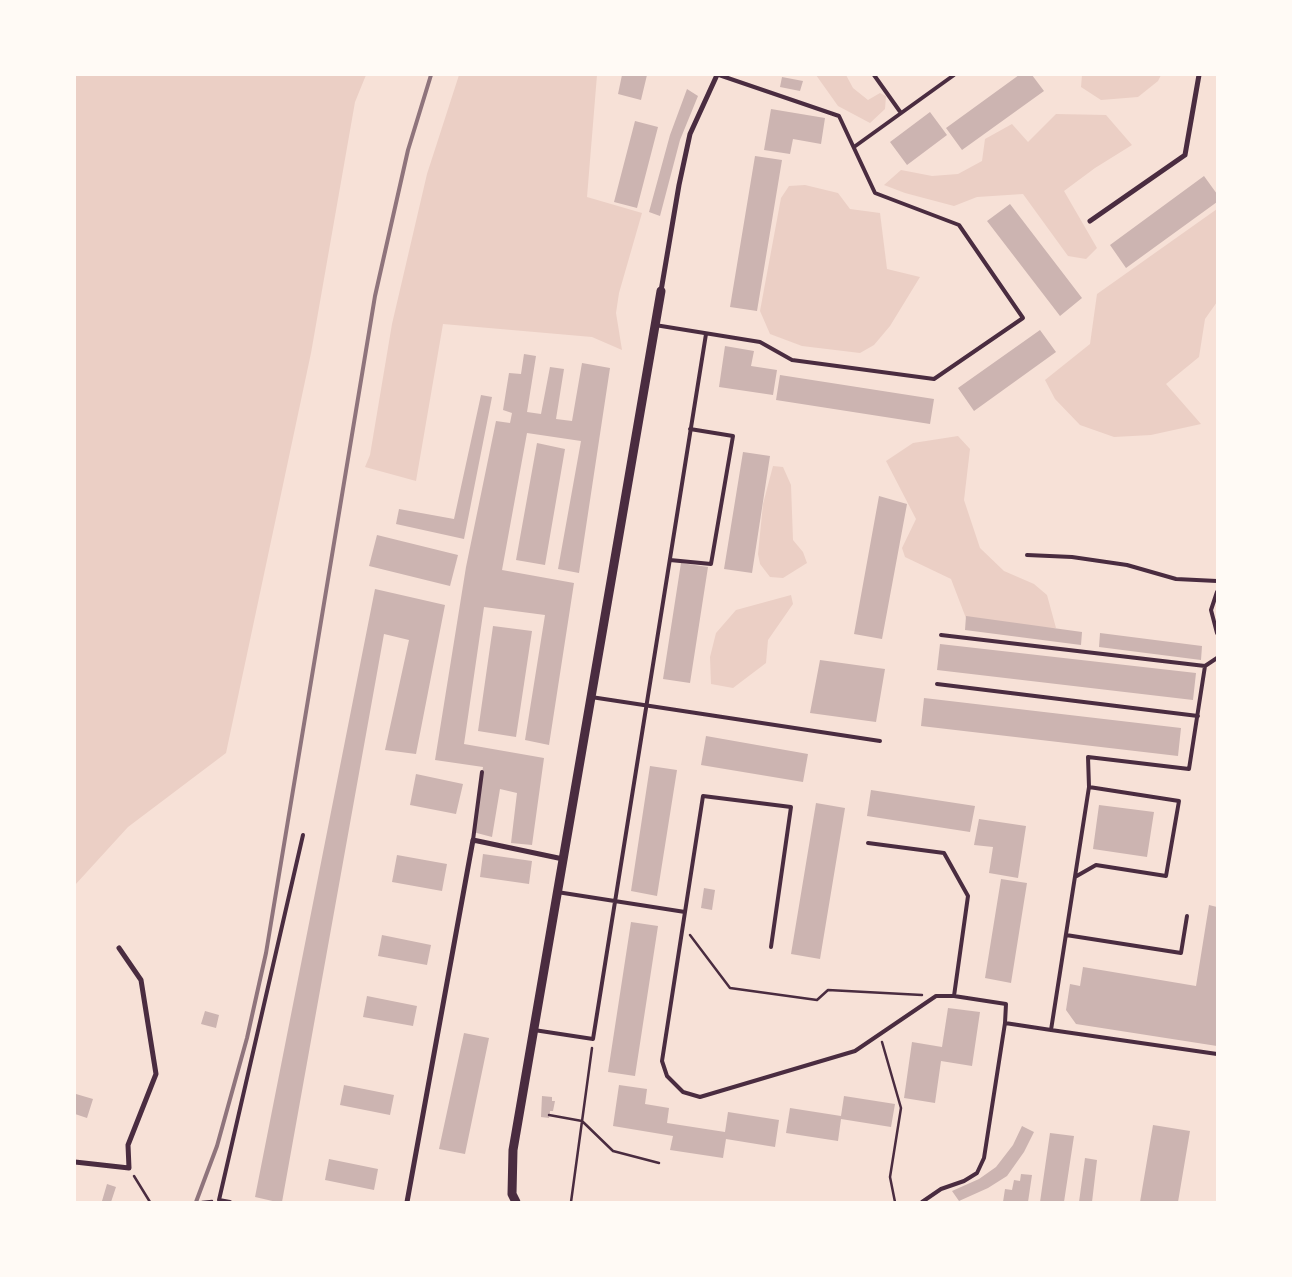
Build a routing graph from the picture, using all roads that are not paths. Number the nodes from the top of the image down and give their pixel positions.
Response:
1 (718, 75) edge
2 (874, 75) edge
3 (954, 75) edge
4 (1199, 75) edge
5 (901, 113) junction
6 (854, 147) junction
7 (1090, 220) dead end
8 (661, 291) joint
9 (654, 325) junction
10 (706, 334) junction
11 (690, 429) junction
12 (1027, 555) dead end
13 (670, 560) junction
14 (1217, 581) edge
15 (1217, 592) edge
16 (1217, 633) edge
17 (941, 635) dead end
18 (1217, 658) edge
19 (1204, 666) junction
20 (937, 684) dead end
21 (591, 697) junction
22 (646, 705) junction
23 (1198, 716) junction
24 (880, 741) dead end
25 (482, 772) dead end
26 (1089, 787) junction
27 (303, 835) dead end
28 (473, 840) junction
29 (868, 843) dead end
30 (563, 859) junction
31 (1075, 877) junction
32 (557, 892) junction
33 (615, 900) junction
34 (685, 912) junction
35 (1187, 916) dead end
36 (1066, 935) junction
37 (771, 947) dead end
38 (119, 948) dead end
39 (954, 996) junction
40 (1005, 1023) junction
41 (534, 1030) junction
42 (1051, 1030) junction
43 (1217, 1054) edge
44 (75, 1162) edge
45 (230, 1202) edge
46 (407, 1202) edge
47 (516, 1202) edge
48 (922, 1202) edge

1 - 6 lane
1 - 8 street
2 - 5 lane
3 - 5 lane
4 - 7 street
5 - 6 lane
6 - 10 lane
8 - 9 street
9 - 10 lane
9 - 21 street
10 - 11 lane
11 - 13 lane
11 - 13 lane
12 - 14 lane
13 - 22 lane
15 - 16 lane
17 - 19 lane
18 - 19 lane
19 - 23 lane
20 - 23 lane
21 - 22 lane
21 - 30 street
22 - 24 lane
22 - 33 lane
23 - 26 lane
25 - 28 lane
26 - 31 lane
26 - 31 lane
27 - 45 lane
28 - 30 street
28 - 46 street
29 - 39 lane
30 - 32 street
31 - 36 lane
32 - 33 lane
32 - 41 street
33 - 34 lane
33 - 41 lane
34 - 37 lane
34 - 39 lane
35 - 36 lane
36 - 42 lane
38 - 44 street
39 - 40 lane
40 - 42 lane
40 - 48 lane
41 - 47 street
42 - 43 lane

